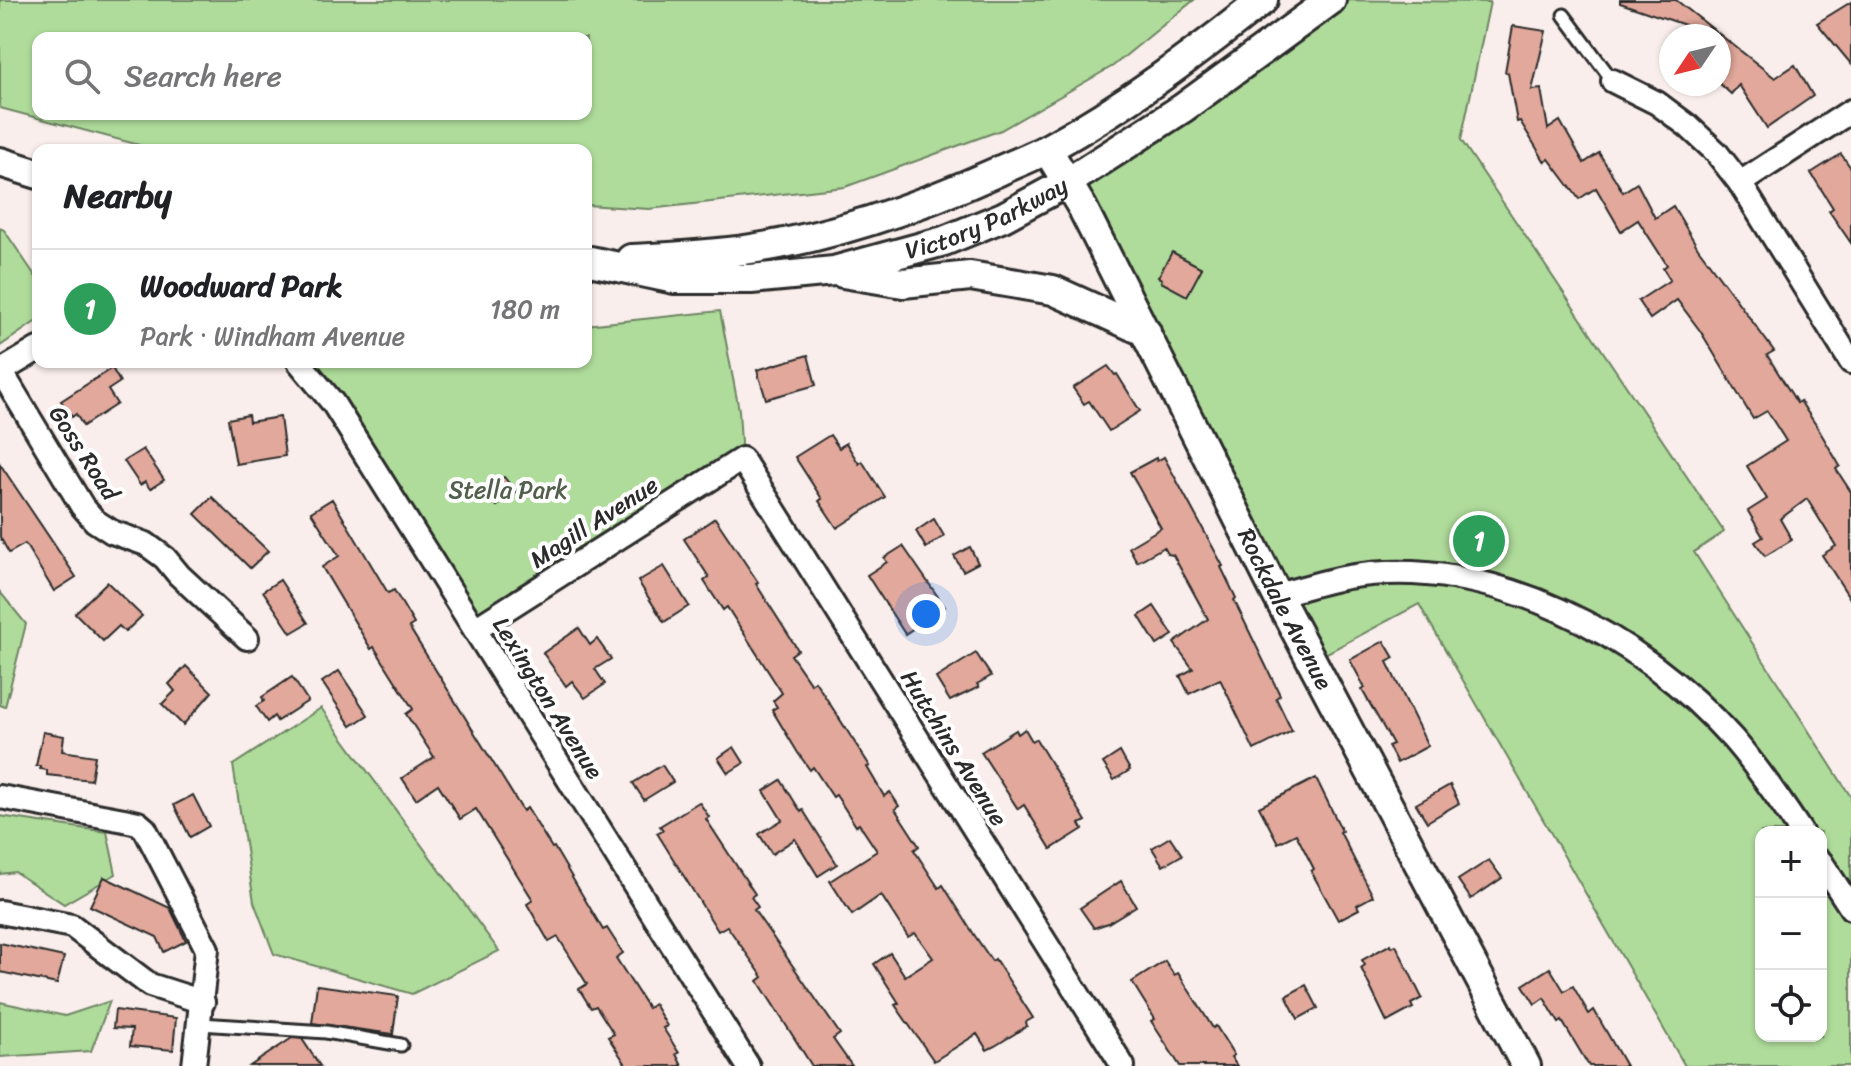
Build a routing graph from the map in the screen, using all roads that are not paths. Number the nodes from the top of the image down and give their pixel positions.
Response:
1 (1263, 0) edge
2 (1331, 0) edge
3 (1564, 15) dead end
4 (1613, 81) joint
5 (1851, 111) edge
6 (1047, 149) junction
7 (0, 162) edge
8 (32, 172) edge
9 (1068, 182) junction
10 (1740, 183) junction
11 (592, 261) edge
12 (592, 262) edge
13 (834, 271) junction
14 (1146, 332) junction
15 (32, 353) edge
16 (1851, 362) edge
17 (304, 368) edge
18 (1, 371) edge
19 (742, 459) joint
20 (1277, 595) junction
21 (475, 629) junction
22 (247, 638) dead end
23 (0, 797) edge
24 (1797, 826) edge
25 (1827, 871) edge
26 (1851, 908) edge
27 (0, 912) edge
28 (202, 1013) junction
29 (401, 1045) dead end
30 (194, 1066) edge
31 (748, 1066) edge
32 (1123, 1066) edge
33 (1526, 1066) edge

1 - 6 street, Victory Parkway
2 - 9 street, Victory Parkway
3 - 4 lane
4 - 10 street
5 - 10 street
6 - 9 street, Rockdale Avenue
6 - 11 street, Victory Parkway
7 - 8 street
9 - 13 street, Victory Parkway
9 - 14 street, Rockdale Avenue
10 - 16 street
12 - 13 street, Victory Parkway
13 - 14 street
14 - 20 street, Rockdale Avenue
15 - 18 street
17 - 21 street, Lexington Avenue
18 - 22 street, Goss Road
19 - 21 street, Magill Avenue
19 - 32 street, Hutchins Avenue
20 - 24 street
20 - 33 street, Rockdale Avenue
21 - 31 street, Lexington Avenue
23 - 28 street
25 - 26 street
27 - 28 street
28 - 29 lane
28 - 30 street

